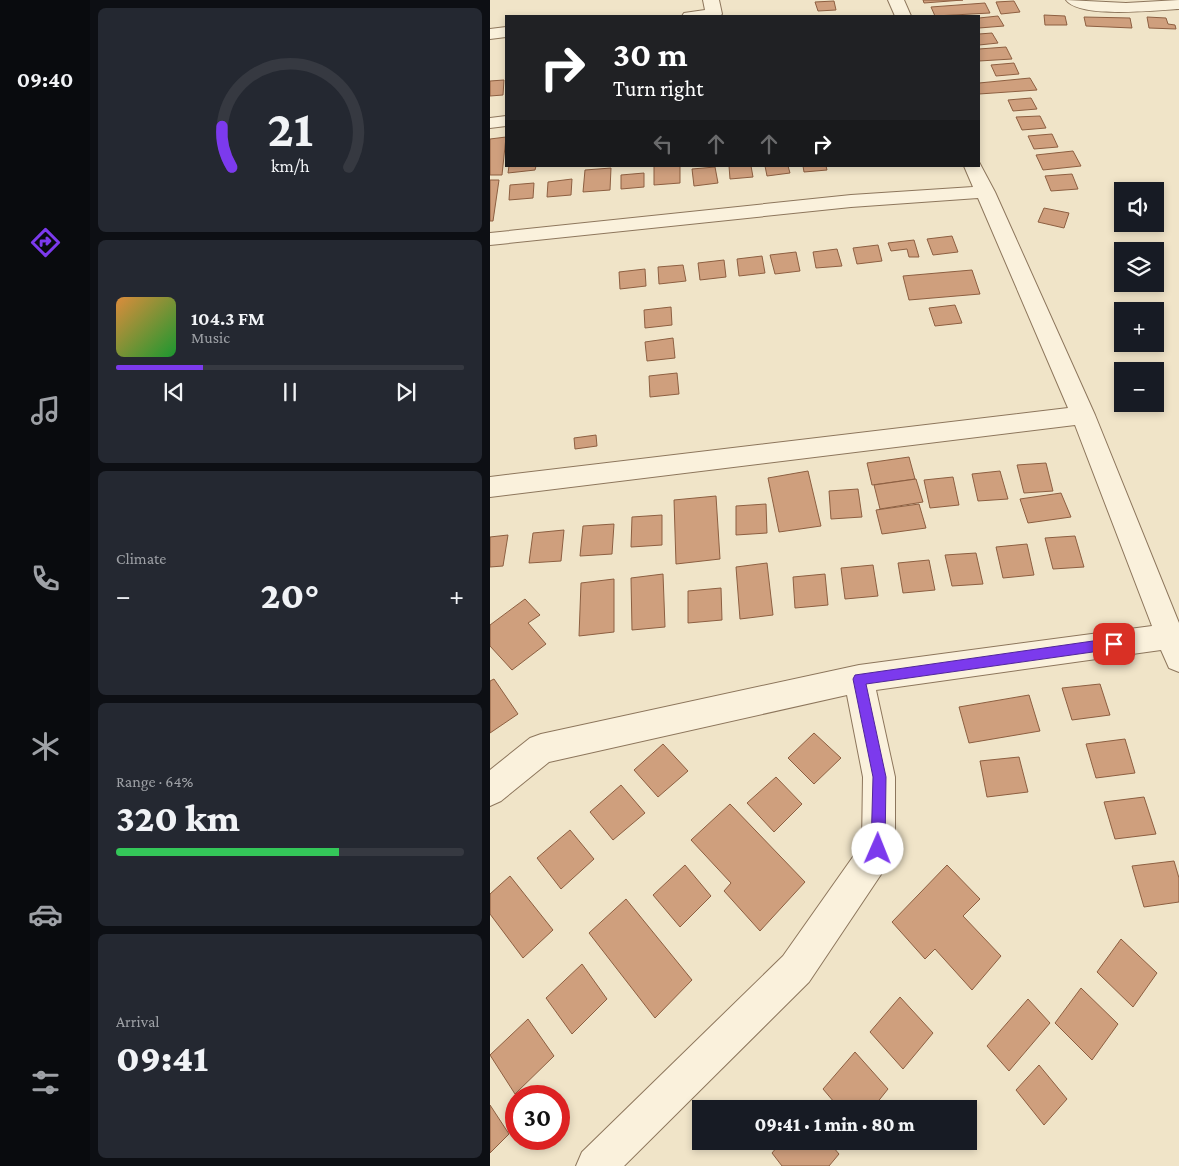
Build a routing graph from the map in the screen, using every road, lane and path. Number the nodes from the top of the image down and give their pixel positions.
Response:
1 (711, 0) edge
2 (896, 0) edge
3 (1074, 0) edge
4 (1179, 4) edge
5 (702, 15) edge
6 (903, 15) edge
7 (505, 32) edge
8 (490, 34) edge
9 (505, 121) edge
10 (490, 123) edge
11 (973, 167) edge
12 (985, 192) junction
13 (490, 239) edge
14 (1083, 415) junction
15 (490, 487) edge
16 (1174, 648) edge
17 (859, 679) junction
18 (490, 790) edge
19 (596, 1166) edge

1 - 5 street
2 - 6 street
3 - 4 street
7 - 8 street
9 - 10 street
11 - 12 street
12 - 13 street
12 - 14 street
14 - 15 street
14 - 16 street
16 - 17 street
17 - 18 street
17 - 19 street

